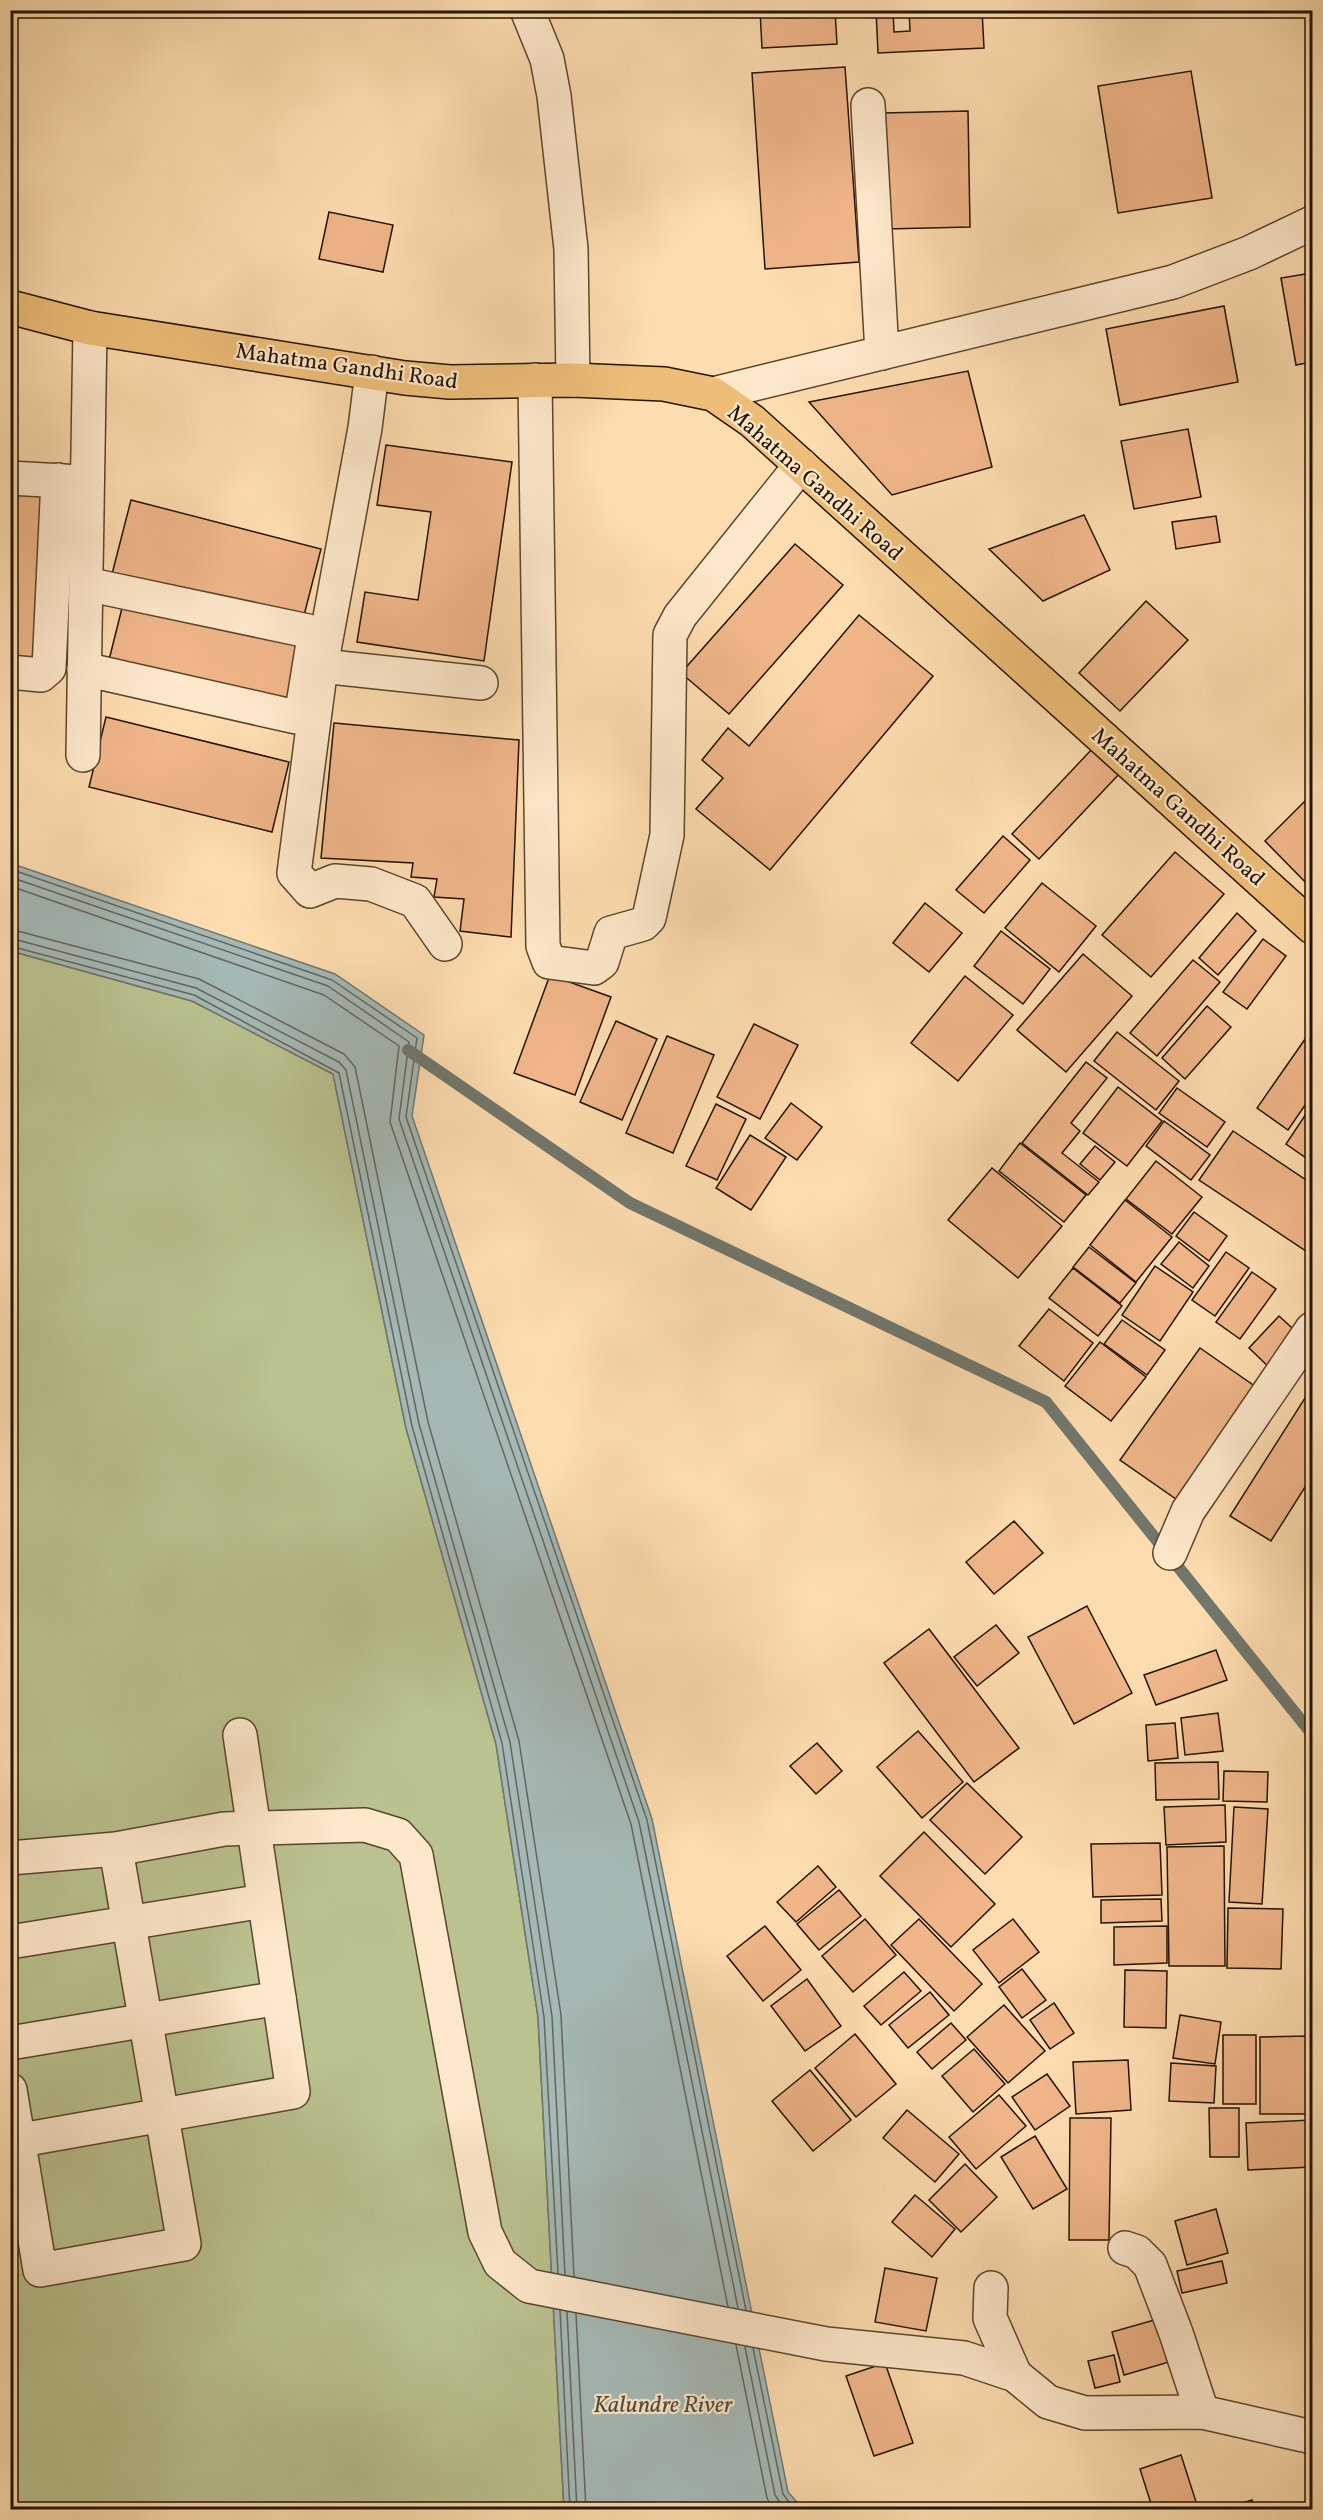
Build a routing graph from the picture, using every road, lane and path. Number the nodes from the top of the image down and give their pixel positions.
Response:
1 (527, 10) edge
2 (868, 105) dead end
3 (1312, 223) edge
4 (10, 307) edge
5 (90, 328) junction
6 (882, 353) junction
7 (372, 372) junction
8 (534, 380) junction
9 (573, 380) junction
10 (713, 394) junction
11 (801, 465) junction
12 (10, 478) edge
13 (73, 481) junction
14 (99, 586) junction
15 (91, 659) junction
16 (321, 666) junction
17 (10, 672) edge
18 (481, 683) dead end
19 (83, 756) dead end
20 (1312, 927) edge
21 (445, 944) dead end
22 (1312, 1329) edge
23 (1170, 1553) dead end
24 (240, 1735) dead end
25 (254, 1828) junction
26 (116, 1849) junction
27 (10, 1858) edge
28 (264, 1901) junction
29 (129, 1923) junction
30 (10, 1942) edge
31 (279, 1998) junction
32 (146, 2021) junction
33 (10, 2043) edge
34 (10, 2091) edge
35 (161, 2115) junction
36 (15, 2141) edge
37 (1125, 2248) dead end
38 (991, 2288) dead end
39 (1015, 2376) junction
40 (1202, 2412) junction
41 (1312, 2437) edge

1 - 9 street
2 - 6 street
3 - 6 street
4 - 5 main road, Mahatma Gandhi Road
5 - 7 main road, Mahatma Gandhi Road
5 - 13 street
6 - 10 street
7 - 8 main road, Mahatma Gandhi Road
7 - 16 street
8 - 9 main road, Mahatma Gandhi Road
8 - 11 street
9 - 10 main road, Mahatma Gandhi Road
10 - 11 main road, Mahatma Gandhi Road
11 - 20 main road, Mahatma Gandhi Road
12 - 13 street
13 - 14 street
13 - 17 street
14 - 15 street
14 - 15 street
15 - 19 street
16 - 18 street
16 - 21 street
22 - 23 street
24 - 25 street
25 - 26 street
25 - 28 street
25 - 39 street
26 - 27 street
26 - 29 street
28 - 29 street
28 - 31 street
29 - 30 street
29 - 32 street
31 - 32 street
31 - 35 street
32 - 33 street
32 - 35 street
34 - 36 street
35 - 36 street
35 - 36 street
37 - 40 street
38 - 39 street
39 - 40 street
40 - 41 street

